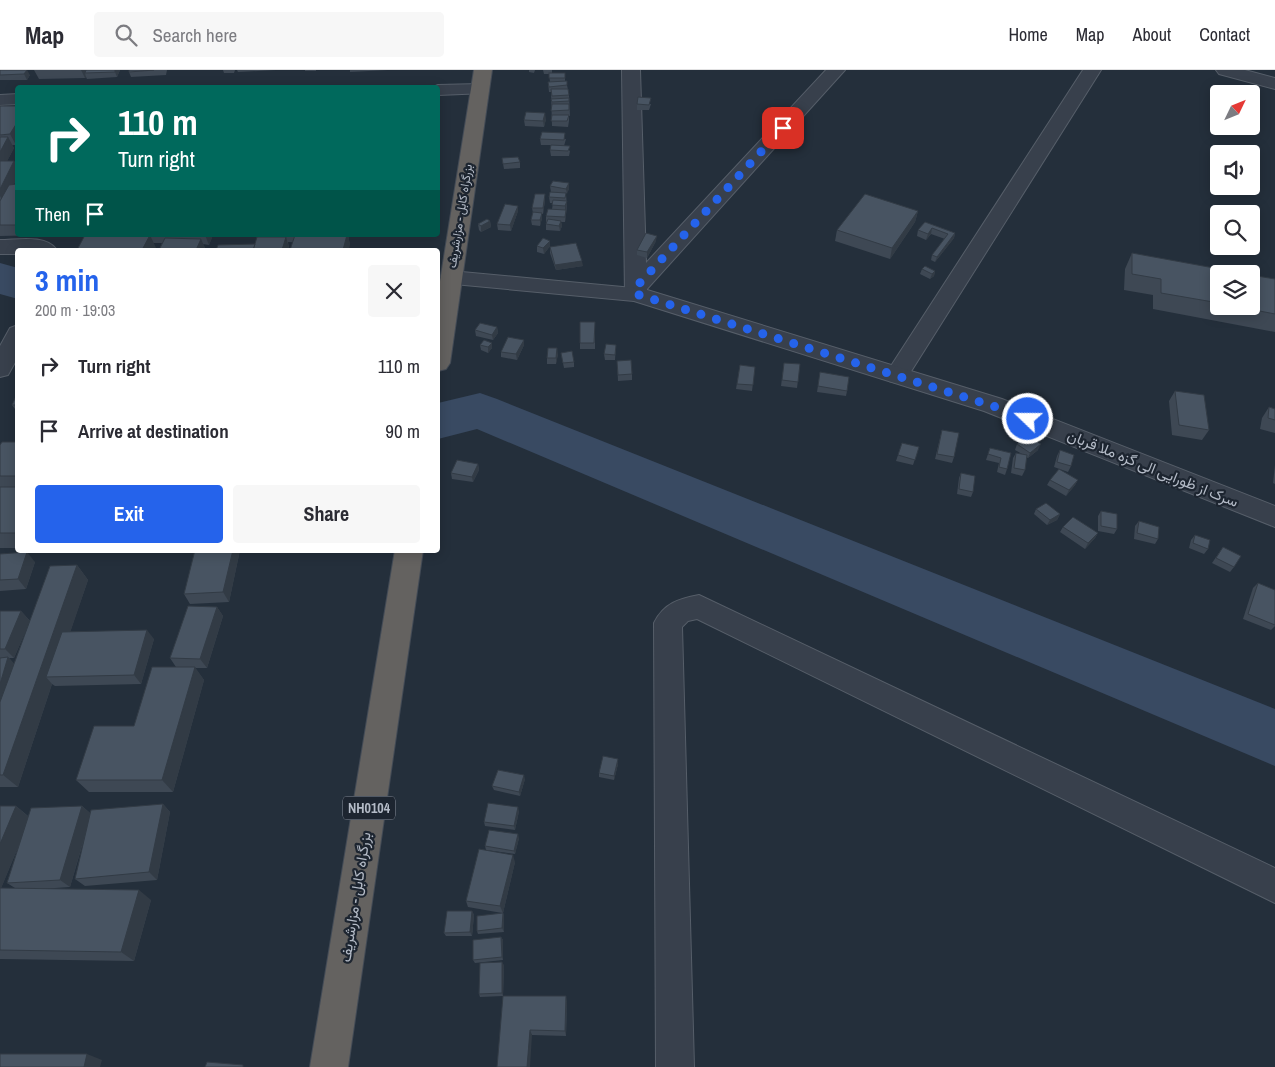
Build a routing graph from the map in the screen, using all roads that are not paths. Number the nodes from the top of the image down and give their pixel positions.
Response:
1 (631, 70) edge
2 (836, 70) edge
3 (1092, 70) edge
4 (1225, 70) edge
5 (482, 79) edge
6 (1275, 84) edge
7 (440, 90) edge
8 (15, 99) edge
9 (0, 100) edge
10 (0, 247) edge
11 (43, 248) edge
12 (451, 278) junction
13 (636, 290) junction
14 (15, 339) edge
15 (440, 347) edge
16 (0, 369) edge
17 (897, 376) junction
18 (1275, 516) edge
19 (409, 553) edge
20 (1275, 886) edge
21 (329, 1067) edge
22 (675, 1067) edge

1 - 13 street
2 - 13 street
3 - 17 street
4 - 6 street
5 - 7 street
5 - 12 highway, بزرگراه کابل - مزارشریف
8 - 9 street
10 - 11 street
12 - 13 street, سرک از ظورایی الی گزه ملا قربان
12 - 15 highway, بزرگراه کابل - مزارشریف
13 - 17 street, سرک از ظورایی الی گزه ملا قربان
14 - 16 street
17 - 18 street, سرک از ظورایی الی گزه ملا قربان
19 - 21 highway, بزرگراه کابل - مزارشریف / NH0104
20 - 22 street

